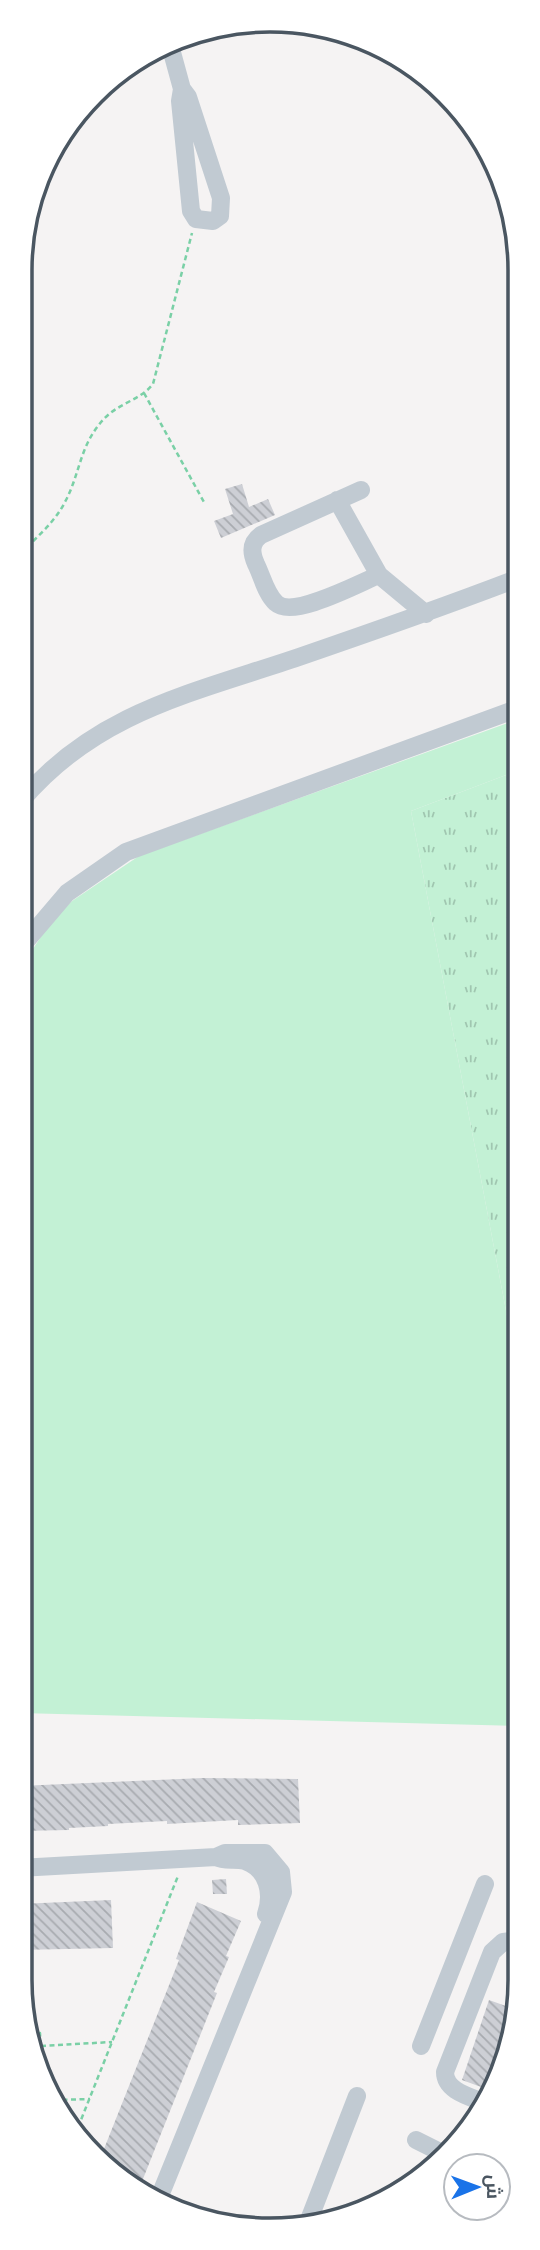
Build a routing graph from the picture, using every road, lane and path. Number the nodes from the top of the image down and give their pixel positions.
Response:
1 (172, 53) edge
2 (182, 89) junction
3 (195, 219) junction
4 (144, 393) junction
5 (361, 490) dead end
6 (337, 500) junction
7 (205, 504) dead end
8 (32, 542) edge
9 (379, 575) junction
10 (508, 582) edge
11 (426, 614) junction
12 (508, 712) edge
13 (32, 790) edge
14 (32, 933) edge
15 (185, 1859) junction
16 (32, 1867) edge
17 (485, 1884) dead end
18 (508, 1941) edge
19 (461, 1946) junction
20 (490, 1957) junction
21 (38, 2033) edge
22 (112, 2042) junction
23 (41, 2046) joint
24 (421, 2046) dead end
25 (357, 2096) dead end
26 (90, 2099) junction
27 (476, 2099) edge
28 (64, 2100) edge
29 (80, 2123) edge
30 (416, 2140) dead end
31 (436, 2150) edge
32 (161, 2192) edge
33 (311, 2214) edge

1 - 2 street
2 - 3 street
2 - 3 street
3 - 4 path
4 - 7 path
4 - 8 path
5 - 6 street
6 - 9 street
6 - 9 street
9 - 11 street
10 - 11 street
11 - 13 street
12 - 14 street
15 - 16 street
15 - 22 path
15 - 32 street
17 - 19 street
18 - 20 street
19 - 20 street
19 - 24 street
20 - 27 street
21 - 23 path
22 - 23 path
22 - 26 path
25 - 33 street
26 - 28 path
26 - 29 path
30 - 31 street

